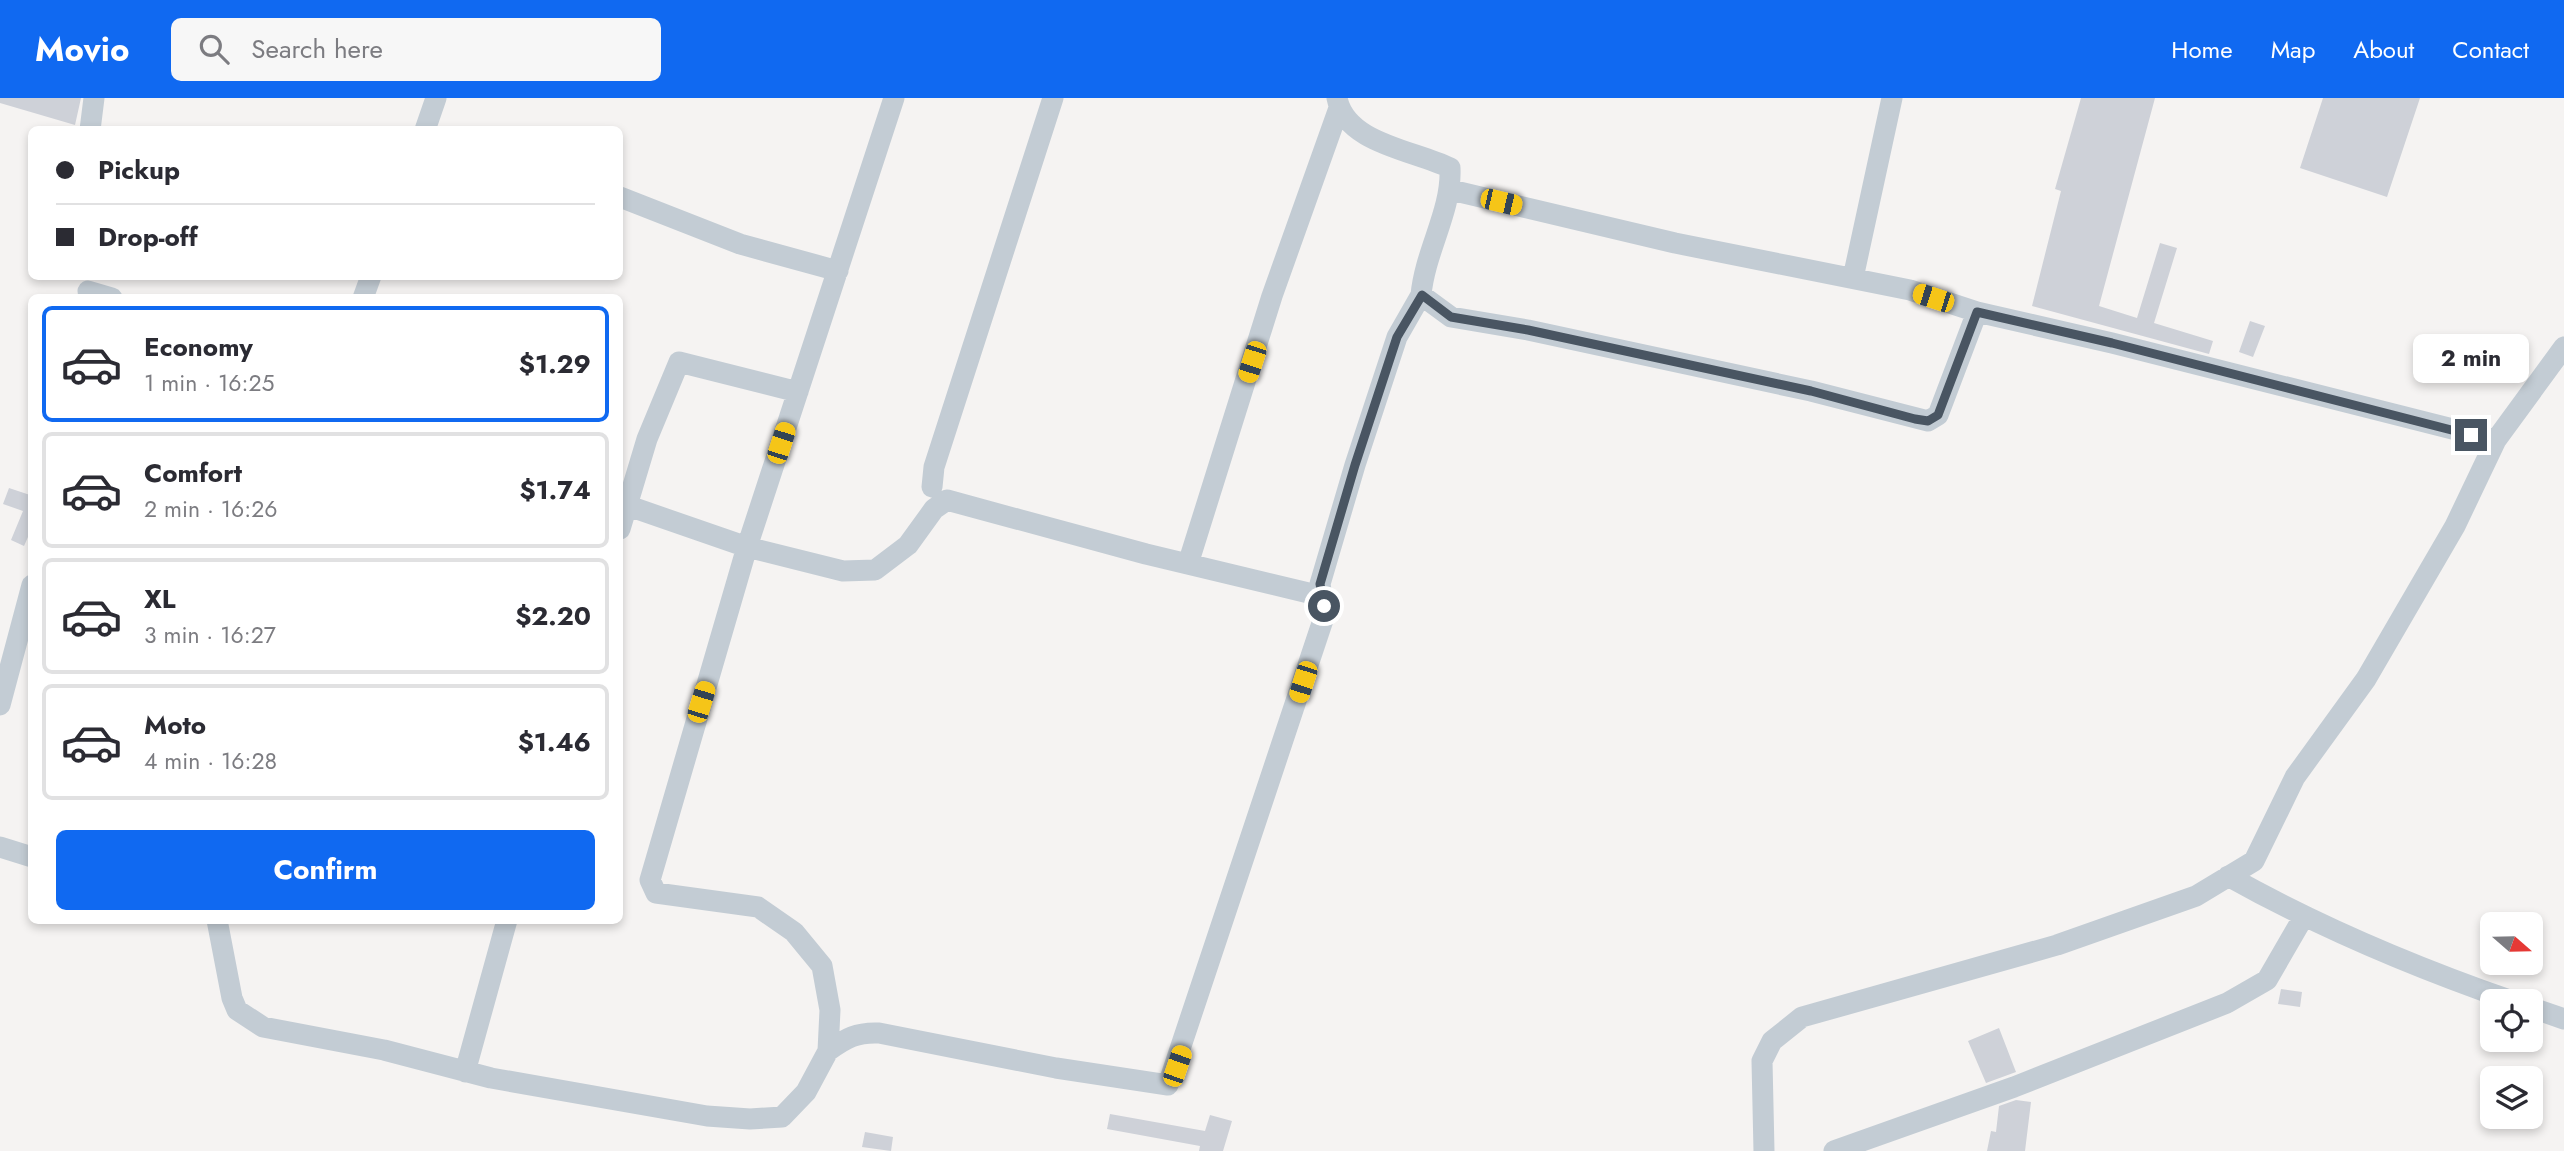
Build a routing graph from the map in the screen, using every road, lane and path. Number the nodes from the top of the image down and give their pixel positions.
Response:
1 (94, 98) edge
2 (436, 98) edge
3 (894, 98) edge
4 (1054, 98) edge
5 (1892, 98) edge
6 (1338, 103) edge
7 (90, 126) edge
8 (431, 126) edge
9 (1451, 190) junction
10 (623, 198) edge
11 (838, 271) junction
12 (1853, 278) junction
13 (1422, 295) junction
14 (1977, 312) junction
15 (2564, 347) edge
16 (798, 391) junction
17 (2496, 440) junction
18 (932, 487) dead end
19 (623, 503) edge
20 (747, 547) junction
21 (1188, 564) junction
22 (28, 591) edge
23 (1321, 596) junction
24 (10, 620) edge
25 (0, 705) edge
26 (0, 847) edge
27 (28, 856) edge
28 (2228, 876) junction
29 (2304, 916) junction
30 (217, 924) edge
31 (506, 924) edge
32 (2480, 990) edge
33 (2543, 1012) edge
34 (2564, 1019) edge
35 (828, 1051) junction
36 (465, 1072) junction
37 (1764, 1151) edge
38 (1834, 1151) edge

1 - 7 street
2 - 8 street
3 - 11 street
4 - 18 street
5 - 12 street
6 - 9 street
6 - 21 street
9 - 12 street
9 - 13 street
10 - 11 street
11 - 16 street
12 - 14 street
13 - 14 street
13 - 23 street
14 - 17 street
15 - 17 street
16 - 19 street
16 - 20 street
17 - 28 street
19 - 20 street
20 - 21 street
20 - 35 street
21 - 23 street
22 - 24 street
23 - 35 street
24 - 25 street
26 - 27 street
28 - 29 street
28 - 37 street
29 - 32 street
29 - 38 street
30 - 36 street
31 - 36 street
33 - 34 street
35 - 36 street

